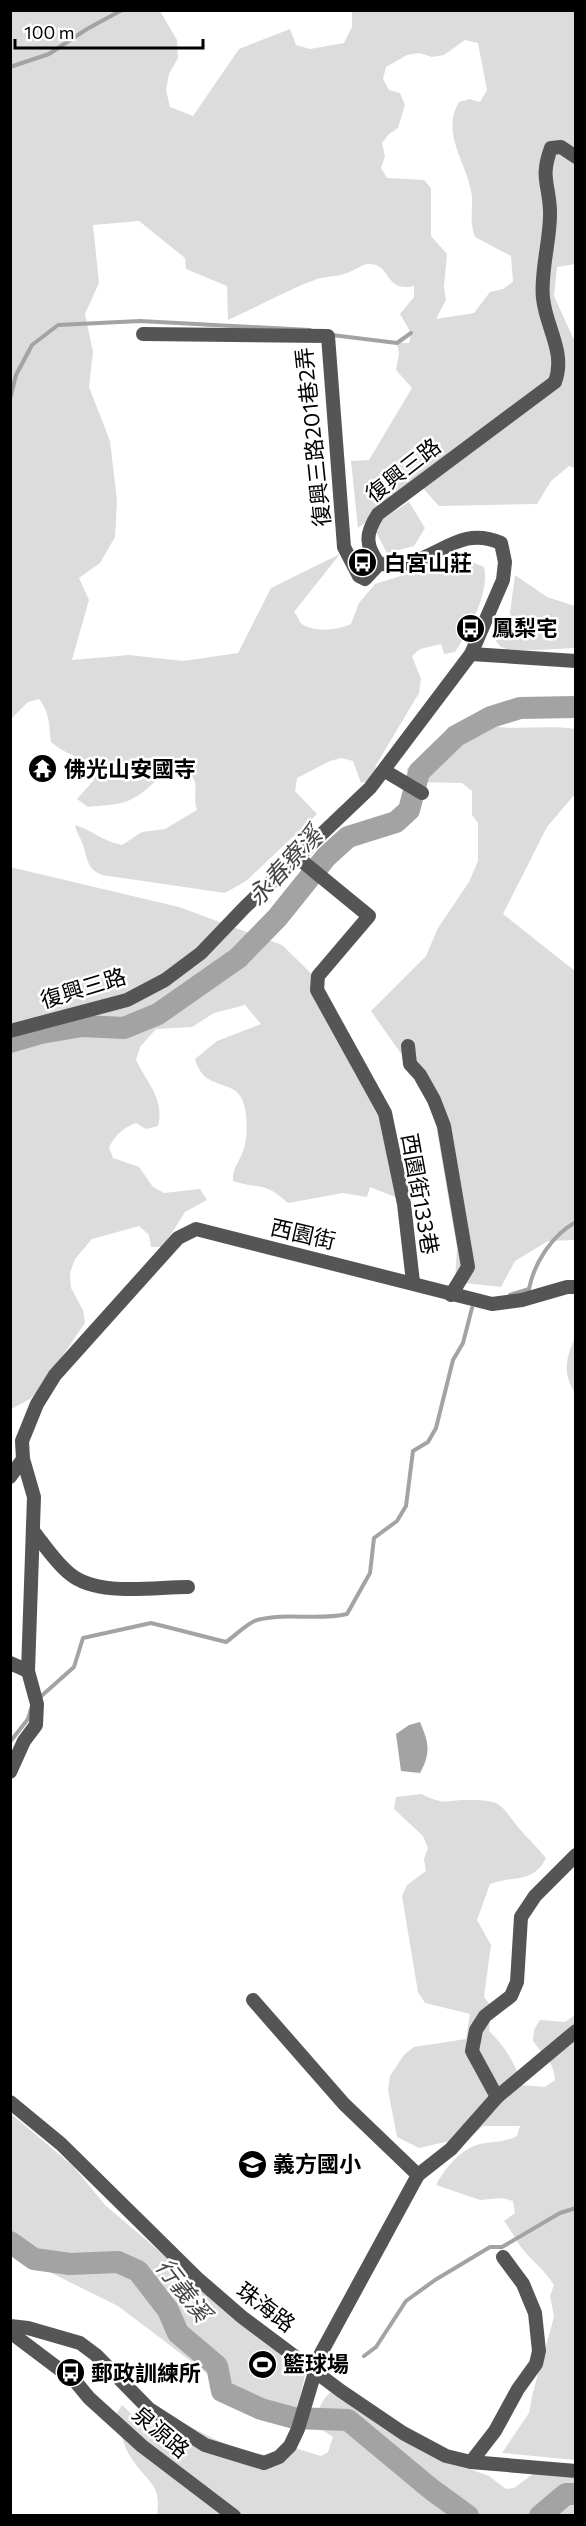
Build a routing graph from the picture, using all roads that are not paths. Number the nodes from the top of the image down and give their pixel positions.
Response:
1 (576, 157) edge
2 (143, 334) dead end
3 (379, 564) junction
4 (471, 654) junction
5 (576, 661) edge
6 (385, 771) junction
7 (422, 793) dead end
8 (297, 857) junction
9 (10, 1031) edge
10 (408, 1046) dead end
11 (413, 1282) junction
12 (576, 1287) edge
13 (451, 1295) junction
14 (23, 1460) junction
15 (10, 1477) edge
16 (34, 1532) junction
17 (188, 1587) dead end
18 (10, 1664) edge
19 (28, 1671) junction
20 (11, 1765) edge
21 (576, 1855) edge
22 (253, 2000) dead end
23 (576, 2031) edge
24 (496, 2097) junction
25 (10, 2102) edge
26 (418, 2175) junction
27 (503, 2257) dead end
28 (10, 2326) edge
29 (10, 2332) edge
30 (315, 2371) junction
31 (471, 2462) junction
32 (576, 2471) edge
33 (234, 2516) edge

1 - 3 street, 復興三路
2 - 3 street, 復興三路201巷2弄
3 - 4 street, 復興三路
4 - 5 street
4 - 6 street, 復興三路
6 - 7 street
6 - 8 street, 復興三路
8 - 9 street, 復興三路
8 - 11 street, 西園街133巷
10 - 13 street
11 - 13 street, 西園街
11 - 14 street, 西園街
12 - 13 street, 西園街
14 - 15 street
14 - 16 street
16 - 17 street
16 - 19 street
18 - 19 street
19 - 20 street
21 - 24 street
22 - 26 street
23 - 24 street
24 - 26 street
25 - 30 street, 珠海路
26 - 30 street
27 - 31 street
28 - 30 street
29 - 33 street, 泉源路
30 - 31 street, 珠海路
31 - 32 street, 珠海路

